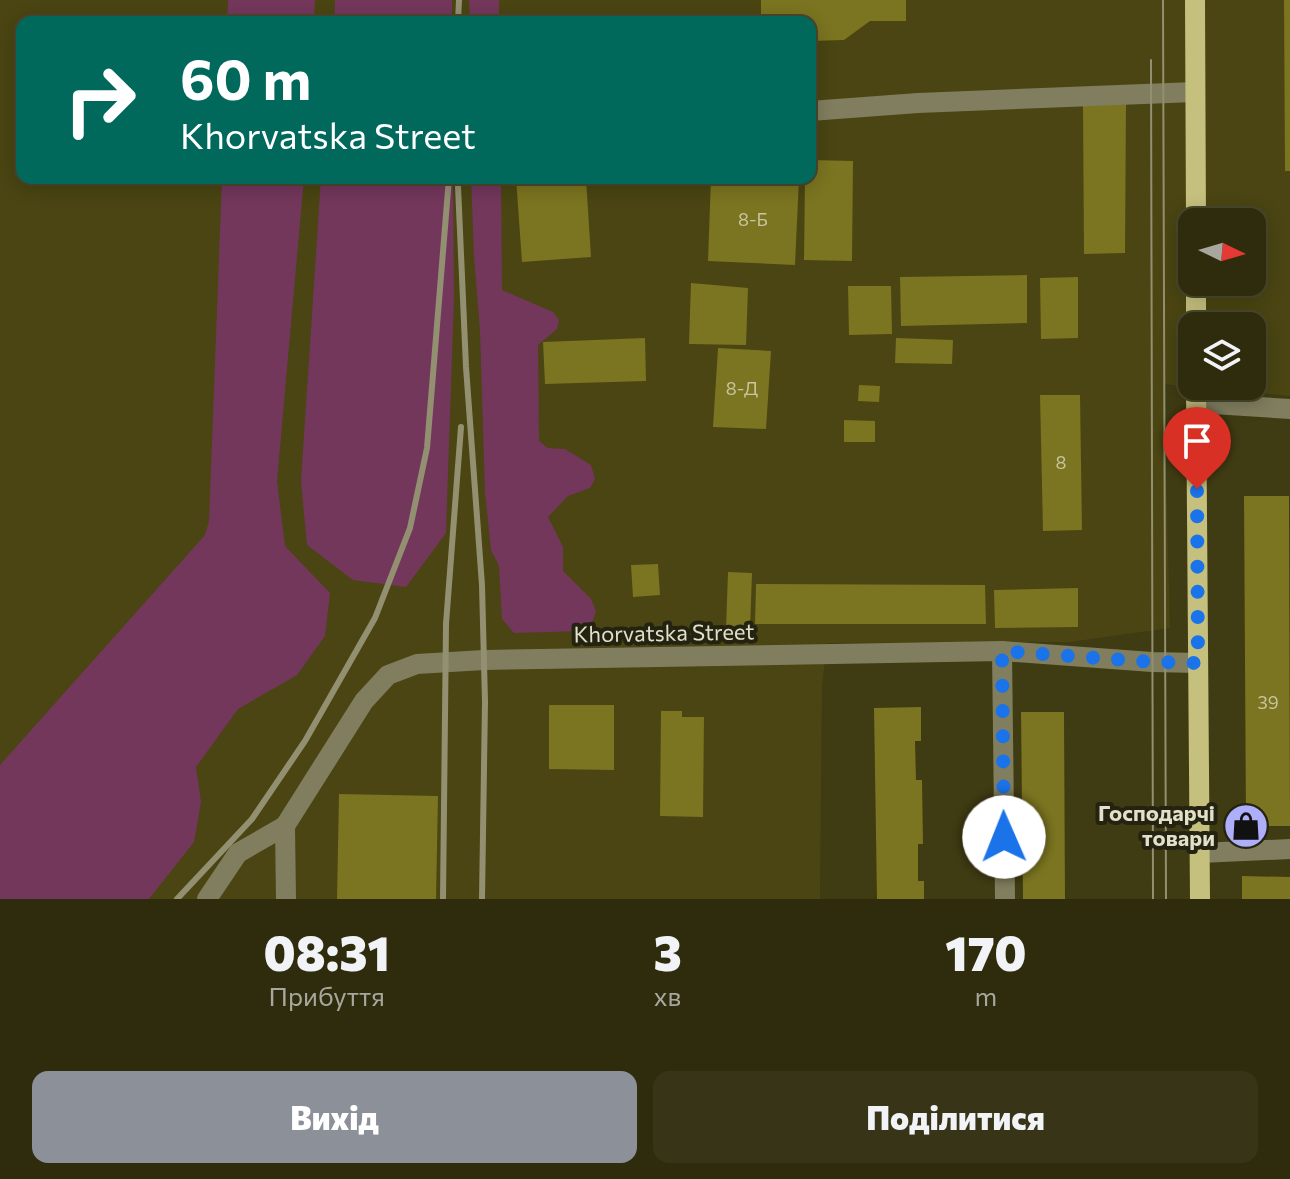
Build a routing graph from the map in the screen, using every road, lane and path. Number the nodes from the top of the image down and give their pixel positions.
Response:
1 (1195, 0) edge
2 (1195, 92) junction
3 (816, 111) edge
4 (1196, 208) edge
5 (1196, 400) edge
6 (1234, 400) edge
7 (1290, 409) edge
8 (1002, 651) junction
9 (1198, 663) junction
10 (285, 826) junction
11 (1290, 849) edge
12 (1200, 853) junction
13 (207, 899) edge
14 (286, 899) edge
15 (1005, 899) edge
16 (1200, 899) edge

1 - 2 main road
2 - 3 street
2 - 4 main road
5 - 9 main road
6 - 7 street
8 - 9 street, Khorvatska Street
8 - 10 street, Khorvatska Street
8 - 15 street
9 - 12 main road
10 - 13 street
10 - 14 street
11 - 12 street
12 - 16 main road

